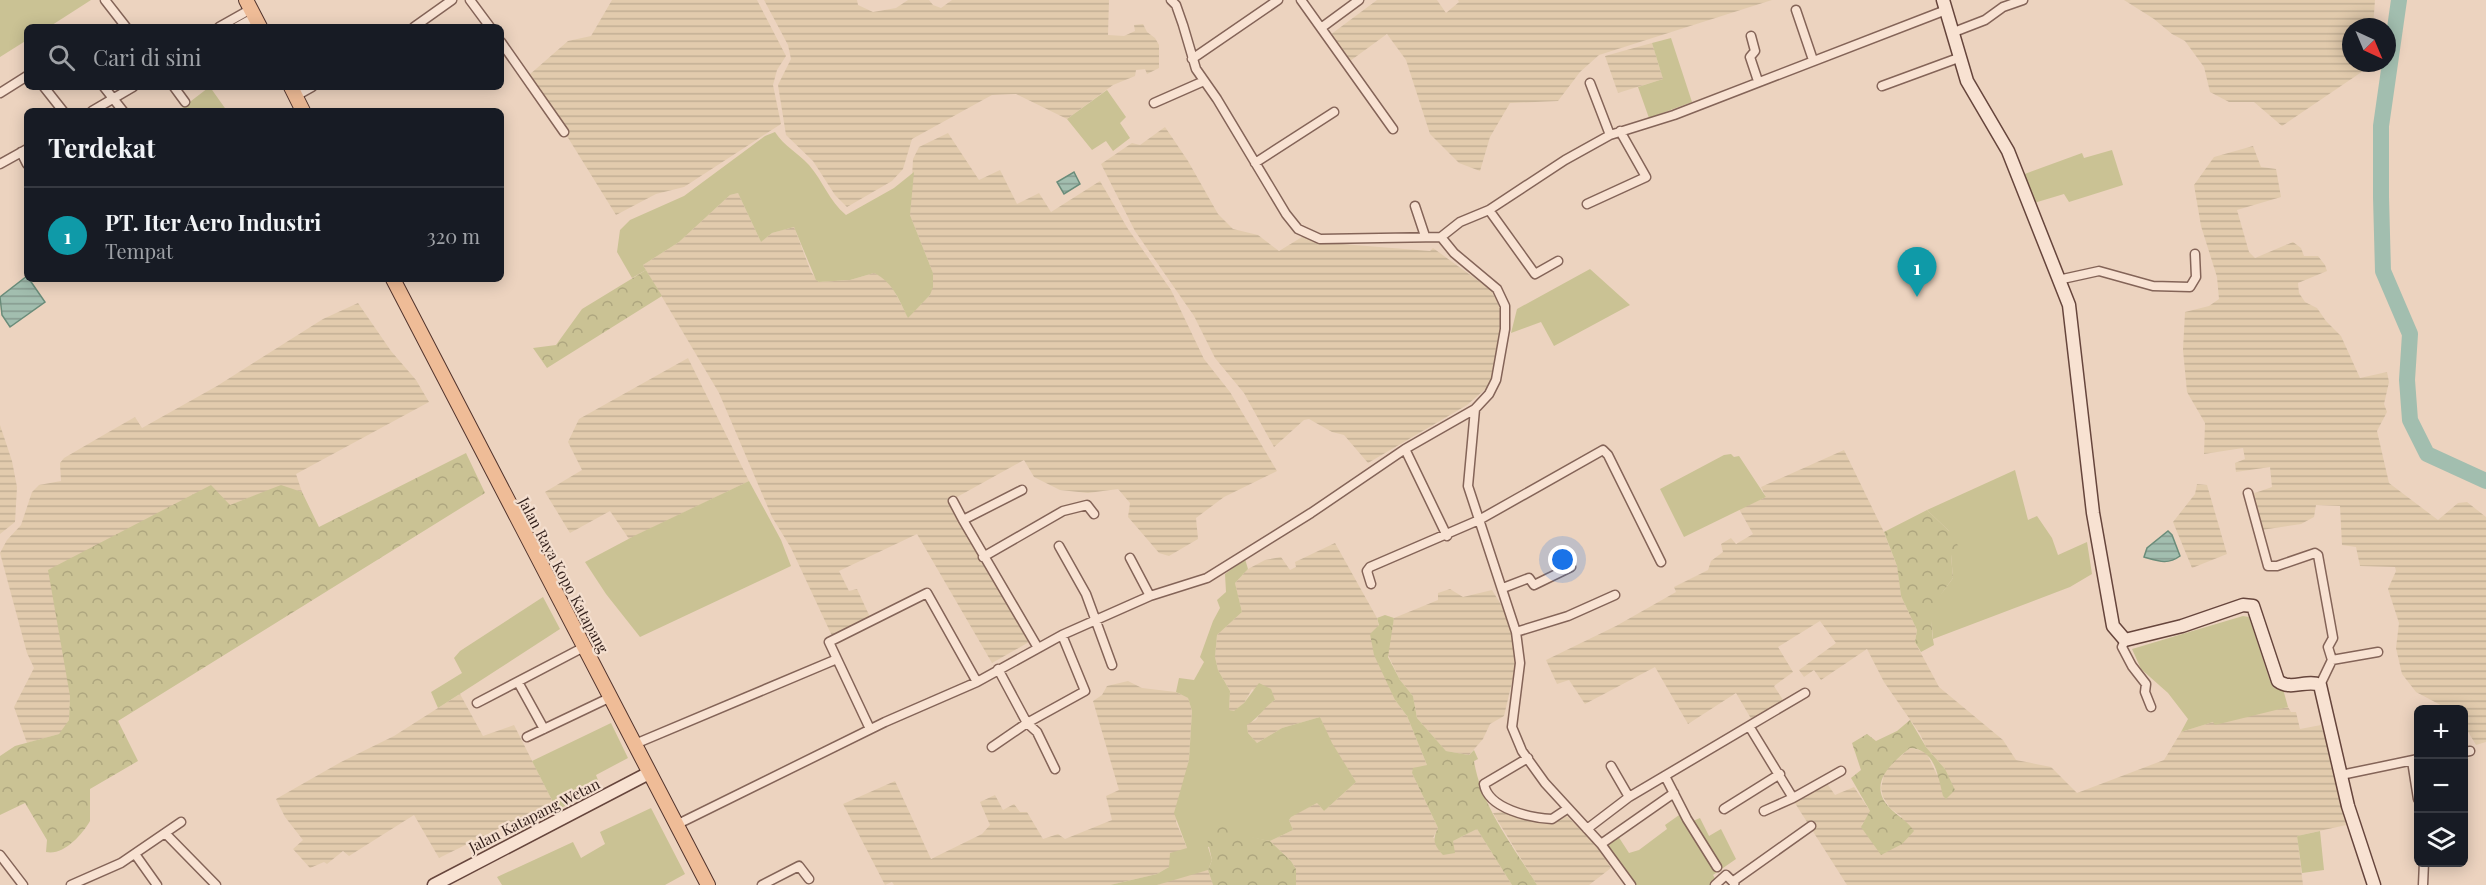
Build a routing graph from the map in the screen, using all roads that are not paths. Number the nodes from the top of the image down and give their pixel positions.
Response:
1 (105, 0) edge
2 (452, 0) edge
3 (470, 0) edge
4 (1278, 0) edge
5 (1301, 0) edge
6 (1359, 0) edge
7 (2023, 0) edge
8 (1176, 2) edge
9 (1944, 5) edge
10 (1796, 10) dead end
11 (253, 13) edge
12 (124, 24) edge
13 (226, 24) edge
14 (240, 24) edge
15 (418, 24) edge
16 (488, 24) edge
17 (1321, 28) junction
18 (1954, 32) junction
19 (1751, 36) dead end
20 (504, 46) edge
21 (1961, 57) junction
22 (1192, 59) junction
23 (1813, 60) junction
24 (24, 78) edge
25 (1204, 81) junction
26 (1758, 81) junction
27 (1590, 83) dead end
28 (1882, 86) dead end
29 (46, 90) edge
30 (106, 90) edge
31 (128, 90) edge
32 (176, 90) edge
33 (293, 92) edge
34 (0, 93) edge
35 (113, 99) junction
36 (185, 102) dead end
37 (1154, 103) dead end
38 (61, 108) edge
39 (97, 108) edge
40 (120, 108) edge
41 (301, 108) edge
42 (1334, 112) dead end
43 (1393, 129) dead end
44 (1620, 131) junction
45 (564, 132) dead end
46 (1610, 135) junction
47 (24, 151) edge
48 (1255, 163) junction
49 (0, 164) edge
50 (1587, 204) dead end
51 (1415, 206) dead end
52 (1490, 210) junction
53 (1425, 236) junction
54 (1441, 237) junction
55 (2195, 254) dead end
56 (1558, 261) dead end
57 (2058, 280) junction
58 (395, 282) edge
59 (1474, 409) junction
60 (1405, 449) junction
61 (1022, 490) dead end
62 (2248, 493) dead end
63 (953, 501) dead end
64 (1094, 514) dead end
65 (963, 519) junction
66 (1479, 520) junction
67 (1447, 536) junction
68 (1059, 546) dead end
69 (983, 557) junction
70 (1130, 558) dead end
71 (1661, 562) dead end
72 (1571, 567) dead end
73 (1371, 584) dead end
74 (1503, 588) junction
75 (1615, 595) dead end
76 (1150, 596) junction
77 (1095, 622) junction
78 (1516, 632) junction
79 (1062, 635) junction
80 (2125, 640) junction
81 (584, 646) junction
82 (1038, 648) junction
83 (2378, 652) dead end
84 (837, 659) junction
85 (2332, 660) junction
86 (1112, 665) dead end
87 (998, 669) junction
88 (518, 682) junction
89 (976, 682) junction
90 (2320, 685) junction
91 (1805, 693) dead end
92 (611, 697) junction
93 (477, 703) dead end
94 (2151, 707) dead end
95 (1027, 723) junction
96 (1749, 726) junction
97 (544, 729) junction
98 (870, 729) junction
99 (527, 737) dead end
100 (635, 744) junction
101 (992, 747) dead end
102 (1528, 758) junction
103 (2414, 760) edge
104 (1611, 766) dead end
105 (1056, 769) dead end
106 (1841, 771) dead end
107 (650, 773) junction
108 (1780, 774) junction
109 (2341, 775) junction
110 (1665, 776) junction
111 (1674, 793) junction
112 (1629, 797) junction
113 (1793, 798) junction
114 (1567, 809) junction
115 (1724, 809) dead end
116 (1764, 811) dead end
117 (181, 822) dead end
118 (676, 825) junction
119 (1811, 826) dead end
120 (1587, 829) junction
121 (165, 833) junction
122 (1601, 844) junction
123 (135, 854) junction
124 (0, 855) edge
125 (1717, 867) dead end
126 (2424, 867) edge
127 (809, 879) dead end
128 (1733, 884) edge
129 (23, 885) edge
130 (70, 885) edge
131 (157, 885) edge
132 (216, 885) edge
133 (434, 885) edge
134 (708, 885) edge
135 (762, 885) edge
136 (1631, 885) edge
137 (1715, 885) edge
138 (2374, 885) edge
139 (2423, 885) edge

1 - 12 street
2 - 15 street
3 - 16 street
4 - 22 street
5 - 17 street
6 - 17 street
7 - 18 street
8 - 22 street
9 - 18 street
9 - 23 street
10 - 23 street
11 - 13 street
11 - 14 street
17 - 43 street
18 - 21 street
19 - 26 street
20 - 45 street
21 - 28 street
21 - 57 street
22 - 25 street
23 - 26 street
24 - 34 street
25 - 37 street
25 - 48 street
26 - 44 street
27 - 46 street
29 - 38 street
30 - 35 street
31 - 35 street
32 - 36 street
33 - 41 main road
35 - 39 street
35 - 40 street
42 - 48 street
44 - 46 street
44 - 50 street
46 - 52 street
47 - 49 street
48 - 53 street
51 - 53 street
52 - 54 street
52 - 56 street
53 - 54 street
54 - 59 street
55 - 57 street
57 - 80 street
58 - 81 main road, Jalan Raya Kopo Katapang
59 - 60 street
59 - 66 street
60 - 67 street
60 - 76 street
61 - 65 street
62 - 85 street
63 - 65 street
64 - 69 street
65 - 69 street
66 - 67 street
66 - 71 street
66 - 74 street
67 - 73 street
68 - 77 street
69 - 82 street
70 - 76 street
72 - 74 street
74 - 78 street
75 - 78 street
76 - 77 street
77 - 79 street
77 - 86 street
78 - 102 street
79 - 82 street
79 - 95 street
80 - 90 street
80 - 94 street
81 - 88 street
81 - 92 main road, Jalan Raya Kopo Katapang
82 - 87 street
83 - 85 street
84 - 89 street
84 - 98 street
84 - 100 street
85 - 90 street
87 - 89 street
87 - 95 street
88 - 93 street
88 - 97 street
89 - 98 street
90 - 109 street
91 - 96 street
92 - 97 street
92 - 100 main road, Jalan Raya Kopo Katapang
95 - 101 street
95 - 105 street
96 - 108 street
96 - 110 street
97 - 99 street
98 - 118 street
100 - 107 main road, Jalan Raya Kopo Katapang
102 - 114 street
102 - 114 street
103 - 109 street
104 - 112 street
106 - 113 street
107 - 118 main road, Jalan Raya Kopo Katapang
107 - 133 street, Jalan Katapang Wetan
108 - 113 street
108 - 115 street
109 - 138 street
110 - 111 street
110 - 112 street
111 - 122 street
111 - 125 street
112 - 120 street
113 - 116 street
114 - 120 street
117 - 121 street
118 - 134 main road, Jalan Raya Kopo Katapang
119 - 128 street
120 - 122 street
121 - 123 street
121 - 132 street
122 - 136 street
123 - 130 street
123 - 131 street
124 - 129 street
126 - 139 street
127 - 135 street
128 - 137 street

